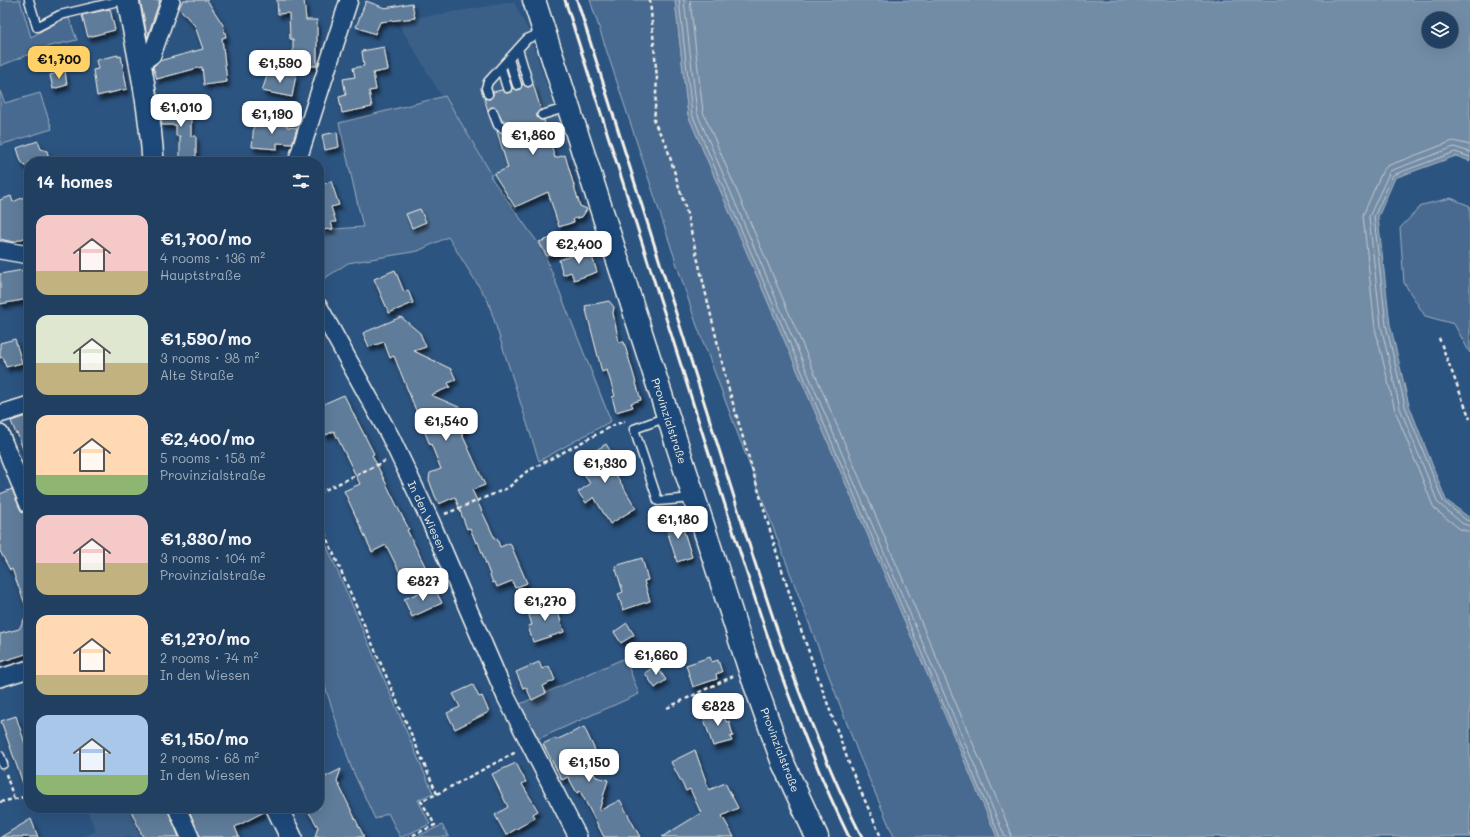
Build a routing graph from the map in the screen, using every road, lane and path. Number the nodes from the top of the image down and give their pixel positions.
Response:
1 (29, 0) edge
2 (123, 0) edge
3 (128, 0) edge
4 (171, 0) edge
5 (348, 0) edge
6 (534, 0) edge
7 (650, 0) edge
8 (544, 31) junction
9 (518, 49) junction
10 (510, 59) junction
11 (141, 63) junction
12 (501, 68) junction
13 (528, 82) dead end
14 (517, 85) dead end
15 (507, 88) dead end
16 (488, 94) dead end
17 (568, 107) junction
18 (494, 112) dead end
19 (542, 115) dead end
20 (508, 126) dead end
21 (153, 157) edge
22 (299, 157) edge
23 (0, 250) edge
24 (24, 254) edge
25 (324, 316) edge
26 (1439, 338) dead end
27 (24, 407) edge
28 (0, 414) edge
29 (668, 416) junction
30 (1470, 419) edge
31 (629, 420) dead end
32 (0, 434) edge
33 (399, 455) junction
34 (324, 491) edge
35 (24, 493) edge
36 (694, 498) junction
37 (430, 520) junction
38 (324, 532) edge
39 (749, 668) junction
40 (24, 671) edge
41 (0, 678) edge
42 (667, 708) dead end
43 (530, 745) junction
44 (1, 760) edge
45 (437, 794) junction
46 (24, 797) edge
47 (14, 799) junction
48 (0, 802) edge
49 (179, 813) edge
50 (279, 813) edge
51 (190, 837) edge
52 (291, 837) edge
53 (409, 837) edge
54 (578, 837) edge
55 (817, 837) edge
56 (881, 837) edge

1 - 2 lane
3 - 11 street
4 - 11 street
5 - 22 street
6 - 8 main road, Provinzialstraße
7 - 56 path
8 - 9 lane
8 - 17 main road, Provinzialstraße
9 - 10 lane
9 - 13 lane
10 - 12 lane
10 - 14 lane
11 - 21 street
12 - 15 lane
12 - 16 lane
17 - 19 lane
17 - 29 main road, Provinzialstraße
18 - 20 lane
23 - 24 street
25 - 33 street, In den Wiesen
26 - 30 path
27 - 28 street
29 - 36 main road, Provinzialstraße
29 - 36 lane
31 - 37 path
32 - 35 street
33 - 34 path
33 - 37 street, In den Wiesen
36 - 39 main road, Provinzialstraße
37 - 43 street, In den Wiesen
38 - 45 path
39 - 42 path
39 - 55 main road, Provinzialstraße
40 - 41 street
43 - 45 path
43 - 54 street, In den Wiesen
44 - 47 path
45 - 53 path
46 - 47 path
47 - 48 path
49 - 51 street
50 - 52 street

